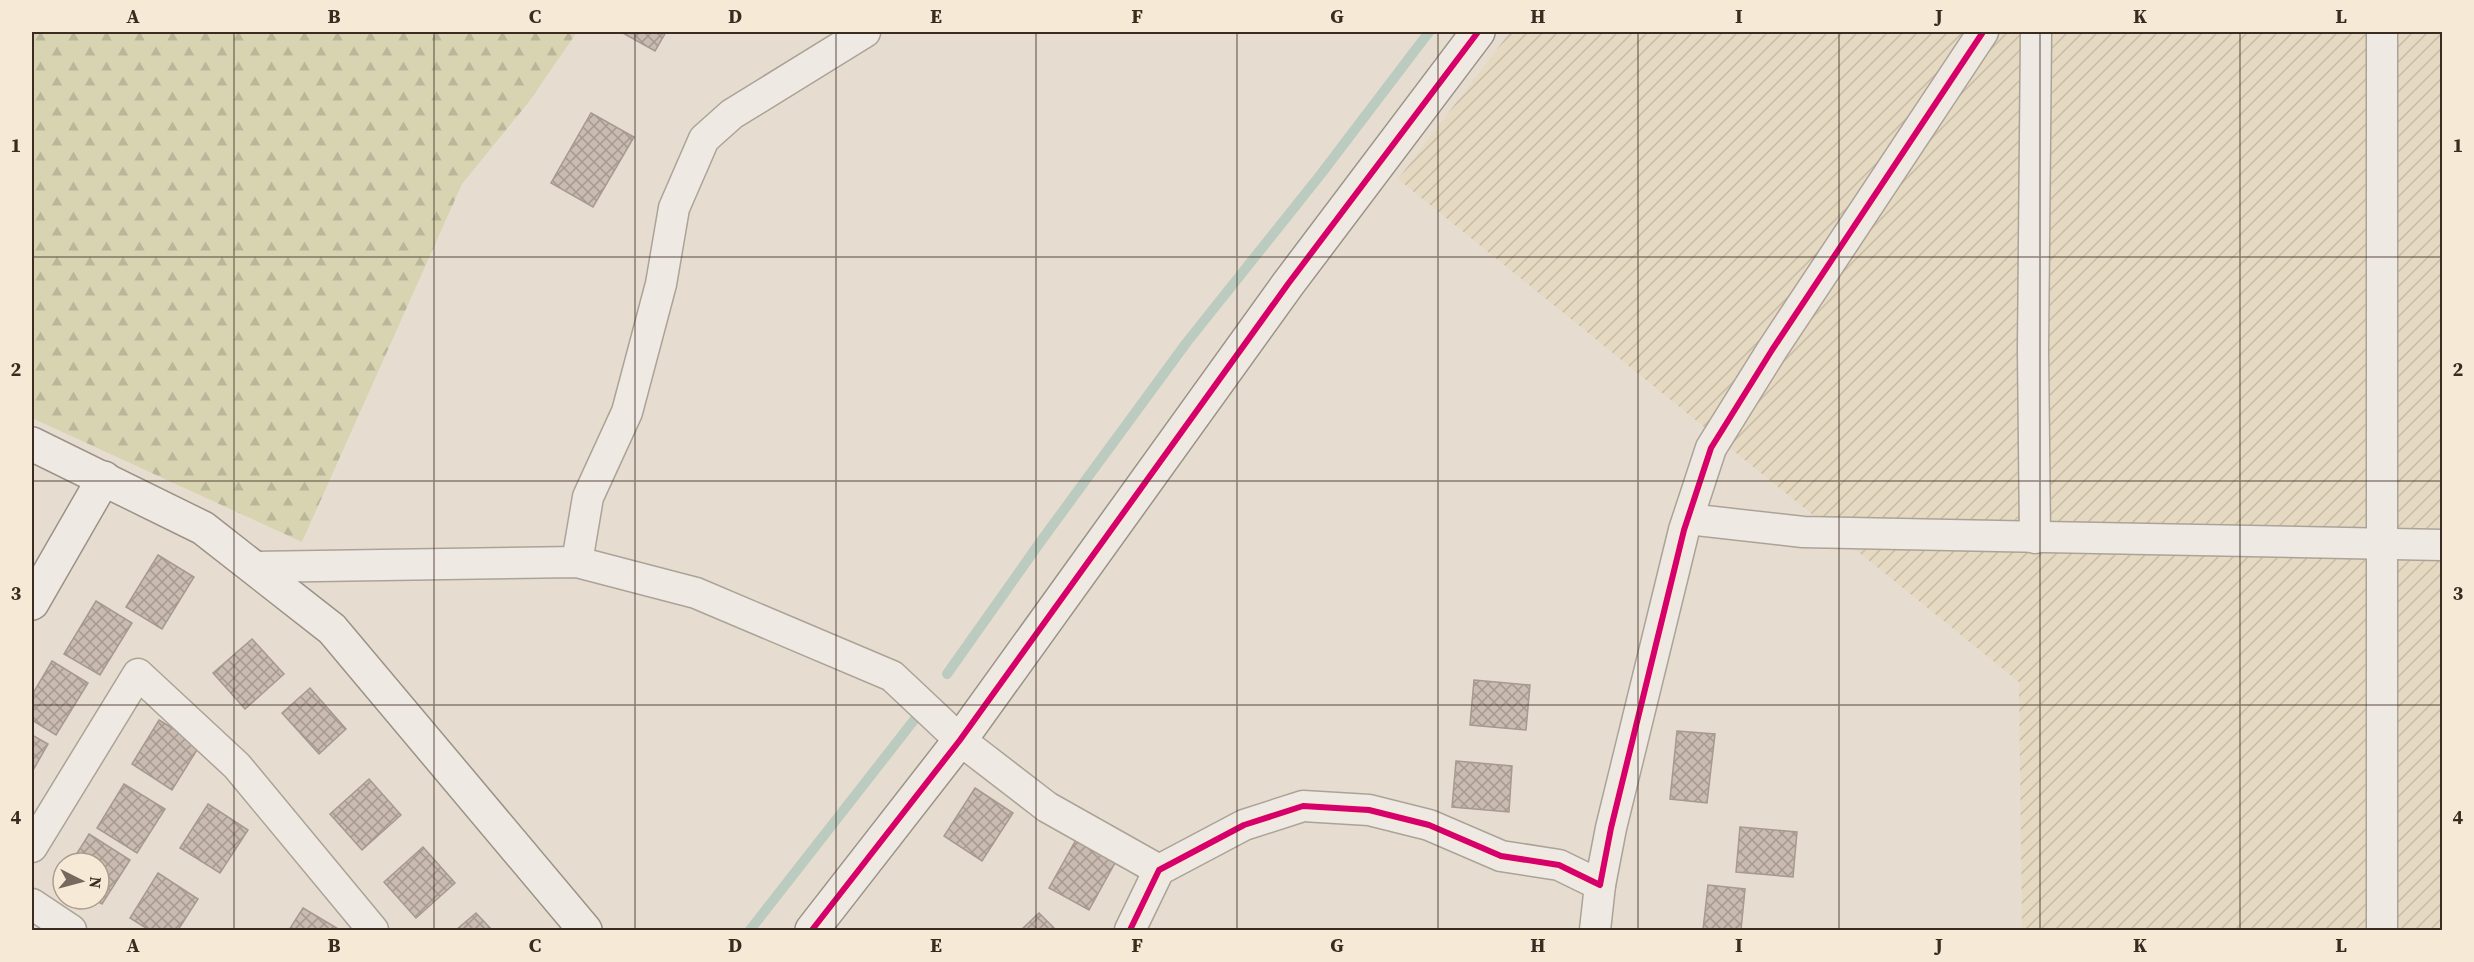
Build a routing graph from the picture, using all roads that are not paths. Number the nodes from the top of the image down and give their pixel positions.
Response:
1 (865, 32) edge
2 (1479, 32) edge
3 (1983, 32) edge
4 (2036, 32) edge
5 (2382, 32) edge
6 (32, 444) edge
7 (104, 478) junction
8 (1688, 519) junction
9 (2035, 538) junction
10 (2382, 545) junction
11 (2442, 545) edge
12 (577, 562) junction
13 (253, 567) junction
14 (32, 603) edge
15 (960, 740) junction
16 (32, 847) edge
17 (1159, 870) junction
18 (1600, 885) junction
19 (32, 904) edge
20 (70, 930) edge
21 (373, 930) edge
22 (585, 930) edge
23 (812, 930) edge
24 (1130, 930) edge
25 (1594, 930) edge
26 (2382, 930) edge

1 - 12 street
2 - 15 street
3 - 8 street
4 - 9 street
5 - 10 street
6 - 7 street
7 - 13 street
7 - 14 street
8 - 9 street
8 - 18 street
9 - 10 street
10 - 11 street
10 - 26 street
12 - 13 street
12 - 15 street
13 - 22 street
15 - 17 street
15 - 23 street
16 - 21 street
17 - 18 street
17 - 24 street
18 - 25 street
19 - 20 street

